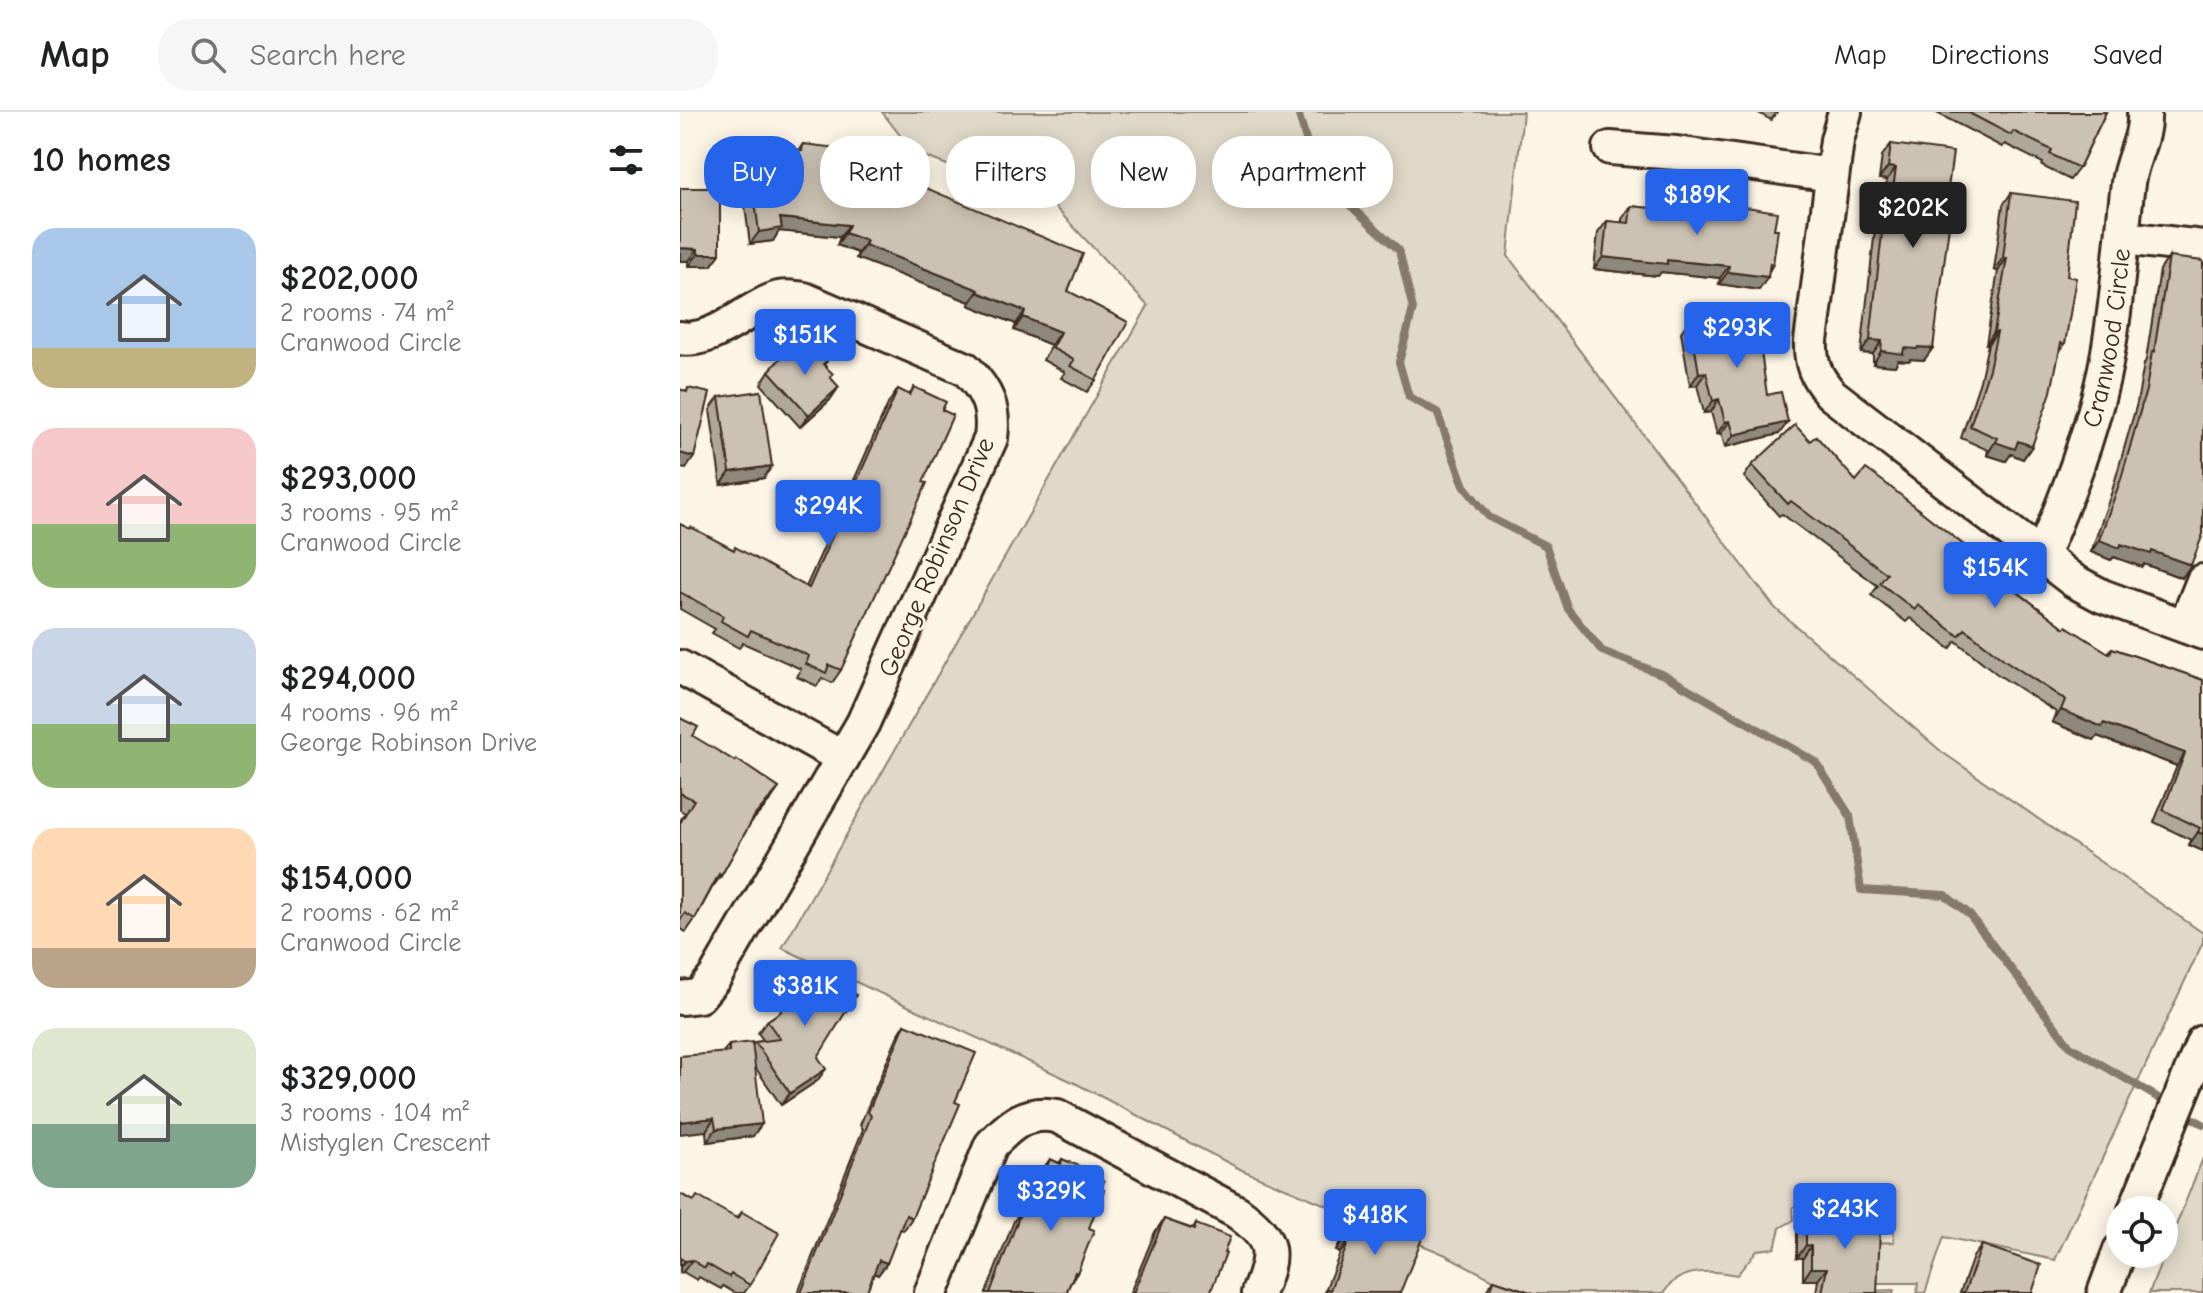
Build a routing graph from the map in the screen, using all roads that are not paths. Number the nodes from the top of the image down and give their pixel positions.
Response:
1 (1845, 112) edge
2 (2144, 112) edge
3 (1610, 148) dead end
4 (1832, 175) junction
5 (2124, 238) junction
6 (2203, 247) edge
7 (680, 338) edge
8 (2041, 557) junction
9 (2203, 581) edge
10 (2194, 630) edge
11 (680, 667) edge
12 (843, 758) junction
13 (680, 998) edge
14 (2203, 1042) edge
15 (2141, 1196) edge
16 (2113, 1268) edge
17 (931, 1293) edge
18 (1258, 1293) edge
19 (2104, 1293) edge

1 - 4 street
2 - 5 street, Cranwood Circle
3 - 4 street
4 - 8 street
5 - 6 street
5 - 8 street, Cranwood Circle
7 - 12 street, George Robinson Drive
8 - 10 street
9 - 10 street
11 - 12 street
12 - 13 street, George Robinson Drive
14 - 15 street
16 - 19 street
17 - 18 street

